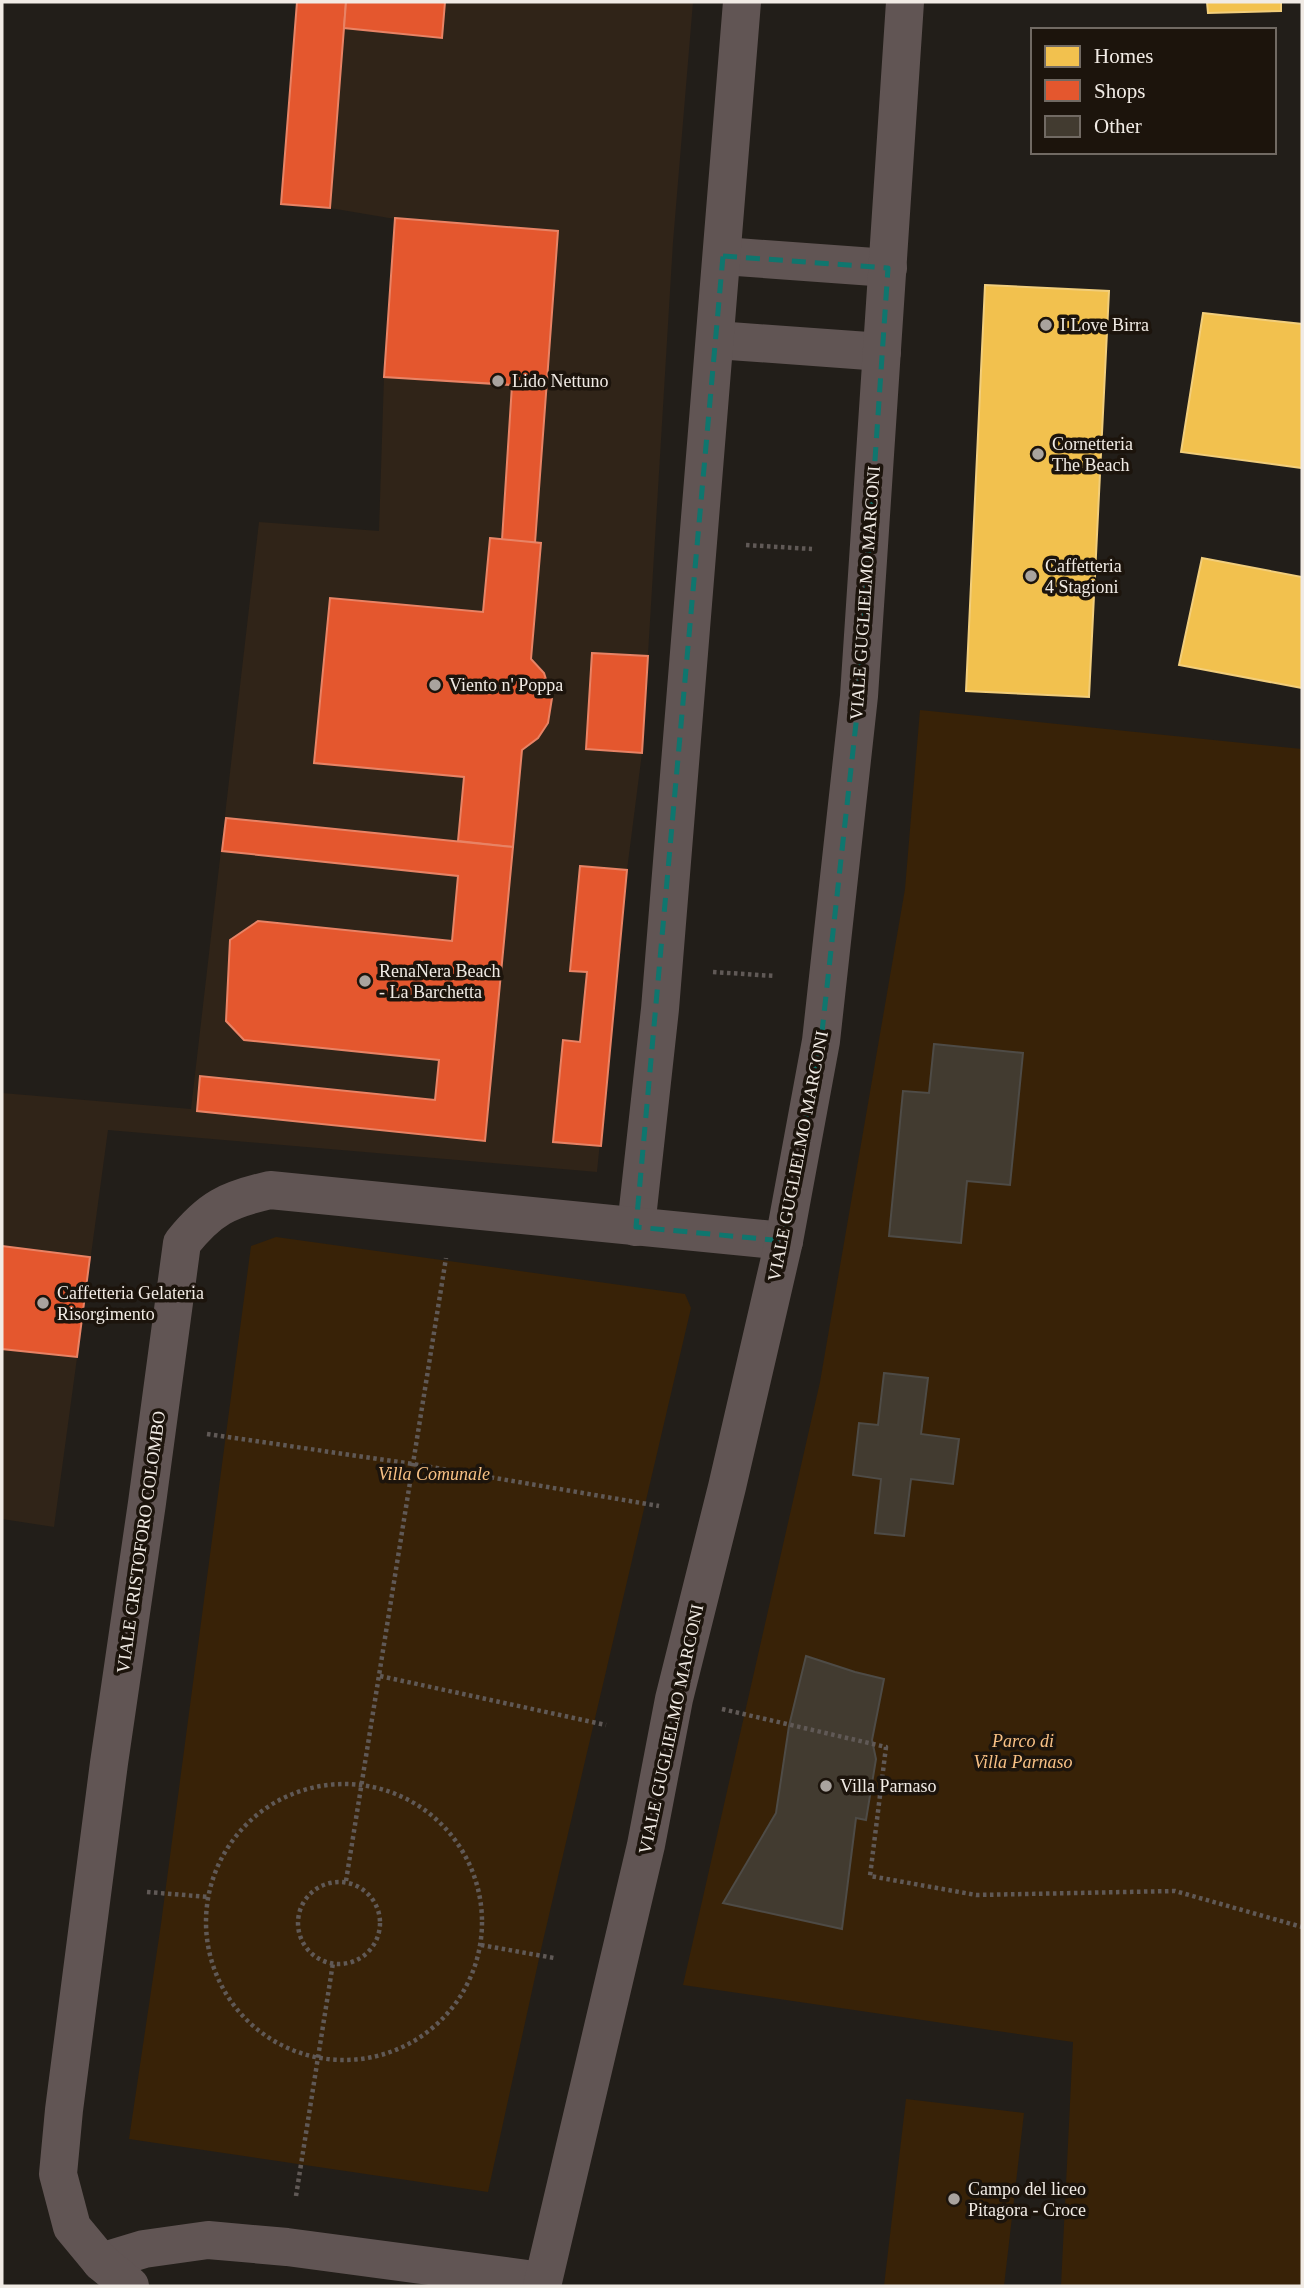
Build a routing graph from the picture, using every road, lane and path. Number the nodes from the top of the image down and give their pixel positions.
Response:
1 (742, 2) edge
2 (905, 2) edge
3 (723, 256) junction
4 (888, 268) junction
5 (716, 340) junction
6 (882, 352) junction
7 (738, 545) dead end
8 (812, 548) dead end
9 (705, 971) dead end
10 (775, 976) dead end
11 (636, 1227) junction
12 (784, 1241) junction
13 (448, 1247) dead end
14 (206, 1434) dead end
15 (413, 1464) junction
16 (659, 1506) dead end
17 (380, 1675) junction
18 (674, 1699) junction
19 (606, 1725) dead end
20 (362, 1784) junction
21 (346, 1881) junction
22 (147, 1892) dead end
23 (209, 1898) junction
24 (1302, 1927) edge
25 (481, 1945) junction
26 (554, 1958) dead end
27 (333, 1963) junction
28 (318, 2058) junction
29 (296, 2196) dead end
30 (101, 2262) junction
31 (542, 2283) edge
32 (130, 2286) edge

1 - 3 street
2 - 4 street, VIALE GUGLIELMO MARCONI
3 - 4 street
3 - 5 street
4 - 6 street, VIALE GUGLIELMO MARCONI
5 - 6 street
5 - 11 street
6 - 12 street, VIALE GUGLIELMO MARCONI
7 - 8 path
9 - 10 path
11 - 12 street, VIALE CRISTOFORO COLOMBO
11 - 30 street, VIALE CRISTOFORO COLOMBO
12 - 18 street, VIALE GUGLIELMO MARCONI
13 - 15 path
14 - 15 path
15 - 16 path
15 - 17 path
17 - 19 path
17 - 20 path
18 - 24 path
18 - 31 street, VIALE GUGLIELMO MARCONI
20 - 21 path
20 - 23 path
20 - 25 path
21 - 27 path
21 - 27 path
22 - 23 path
23 - 28 path
25 - 26 path
25 - 28 path
27 - 28 path
28 - 29 path
30 - 31 street
30 - 32 street, VIALE CRISTOFORO COLOMBO

